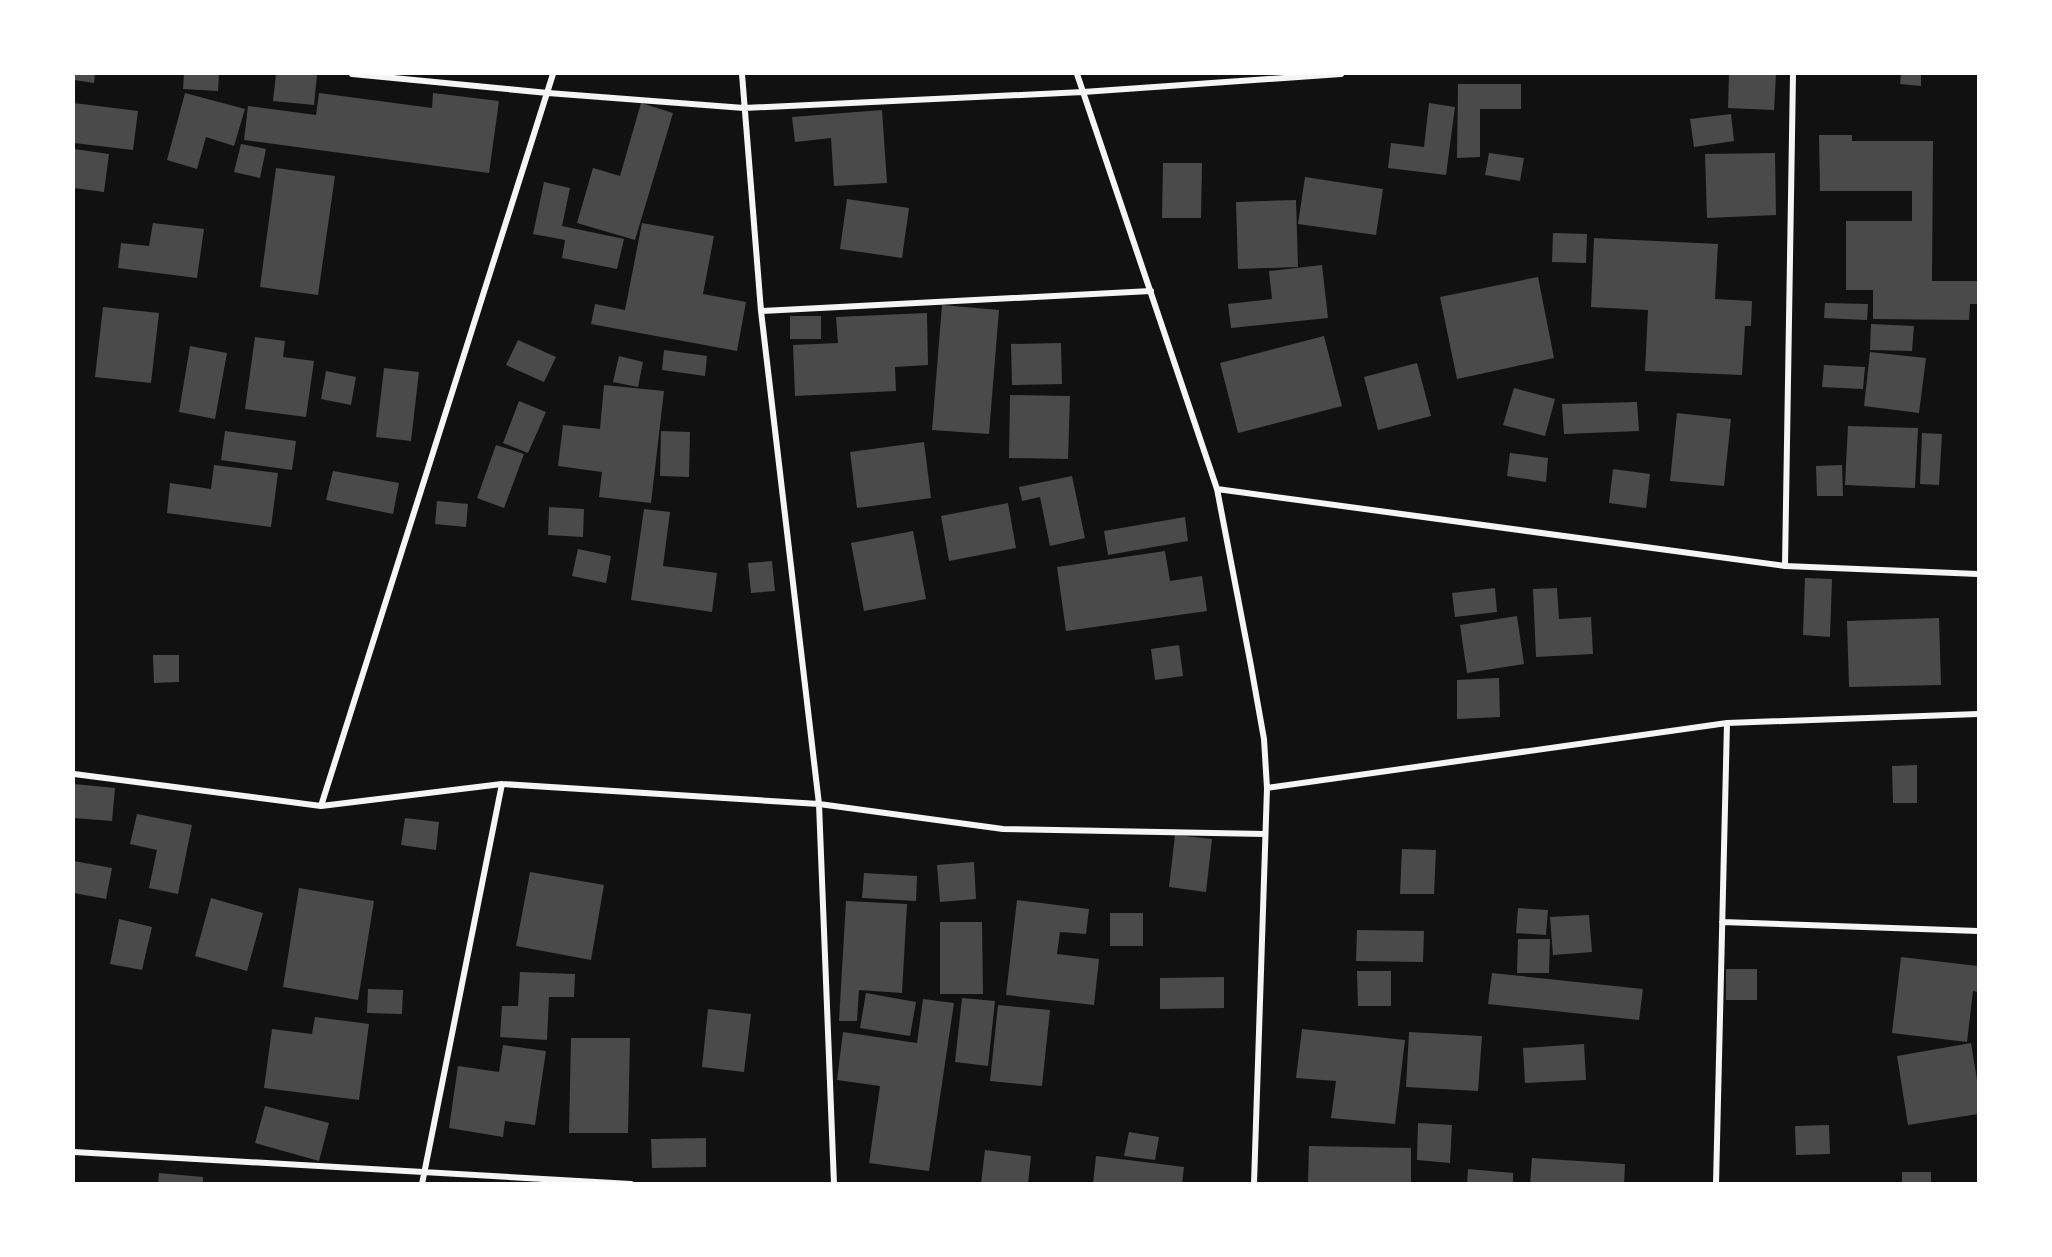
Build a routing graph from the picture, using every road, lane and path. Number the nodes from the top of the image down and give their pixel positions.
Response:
1 (352, 74) edge
2 (553, 74) edge
3 (742, 74) edge
4 (1077, 74) edge
5 (1341, 74) edge
6 (1792, 74) edge
7 (1083, 92) junction
8 (548, 93) junction
9 (744, 108) junction
10 (1151, 291) junction
11 (761, 311) junction
12 (1217, 489) junction
13 (1785, 566) junction
14 (1978, 574) edge
15 (1978, 714) edge
16 (1727, 723) junction
17 (74, 774) edge
18 (502, 784) junction
19 (1267, 788) junction
20 (819, 804) junction
21 (321, 806) junction
22 (1265, 834) junction
23 (1722, 922) junction
24 (1978, 931) edge
25 (74, 1152) edge
26 (425, 1172) junction
27 (422, 1184) edge
28 (631, 1184) edge
29 (834, 1184) edge
30 (1254, 1184) edge
31 (1716, 1184) edge

1 - 8 street
2 - 8 street
3 - 9 street
4 - 7 street
5 - 7 street
6 - 13 street
7 - 9 street
7 - 10 street
8 - 9 street
8 - 21 street
9 - 11 street
10 - 11 street
10 - 12 street
11 - 20 street
12 - 13 street
12 - 19 street
13 - 14 street
15 - 16 street
16 - 19 street
16 - 23 street
17 - 21 street
18 - 20 street
18 - 21 street
18 - 26 street
19 - 22 street
20 - 22 street
20 - 29 street
22 - 30 street
23 - 24 street
23 - 31 street
25 - 26 street
26 - 27 street
26 - 28 street

